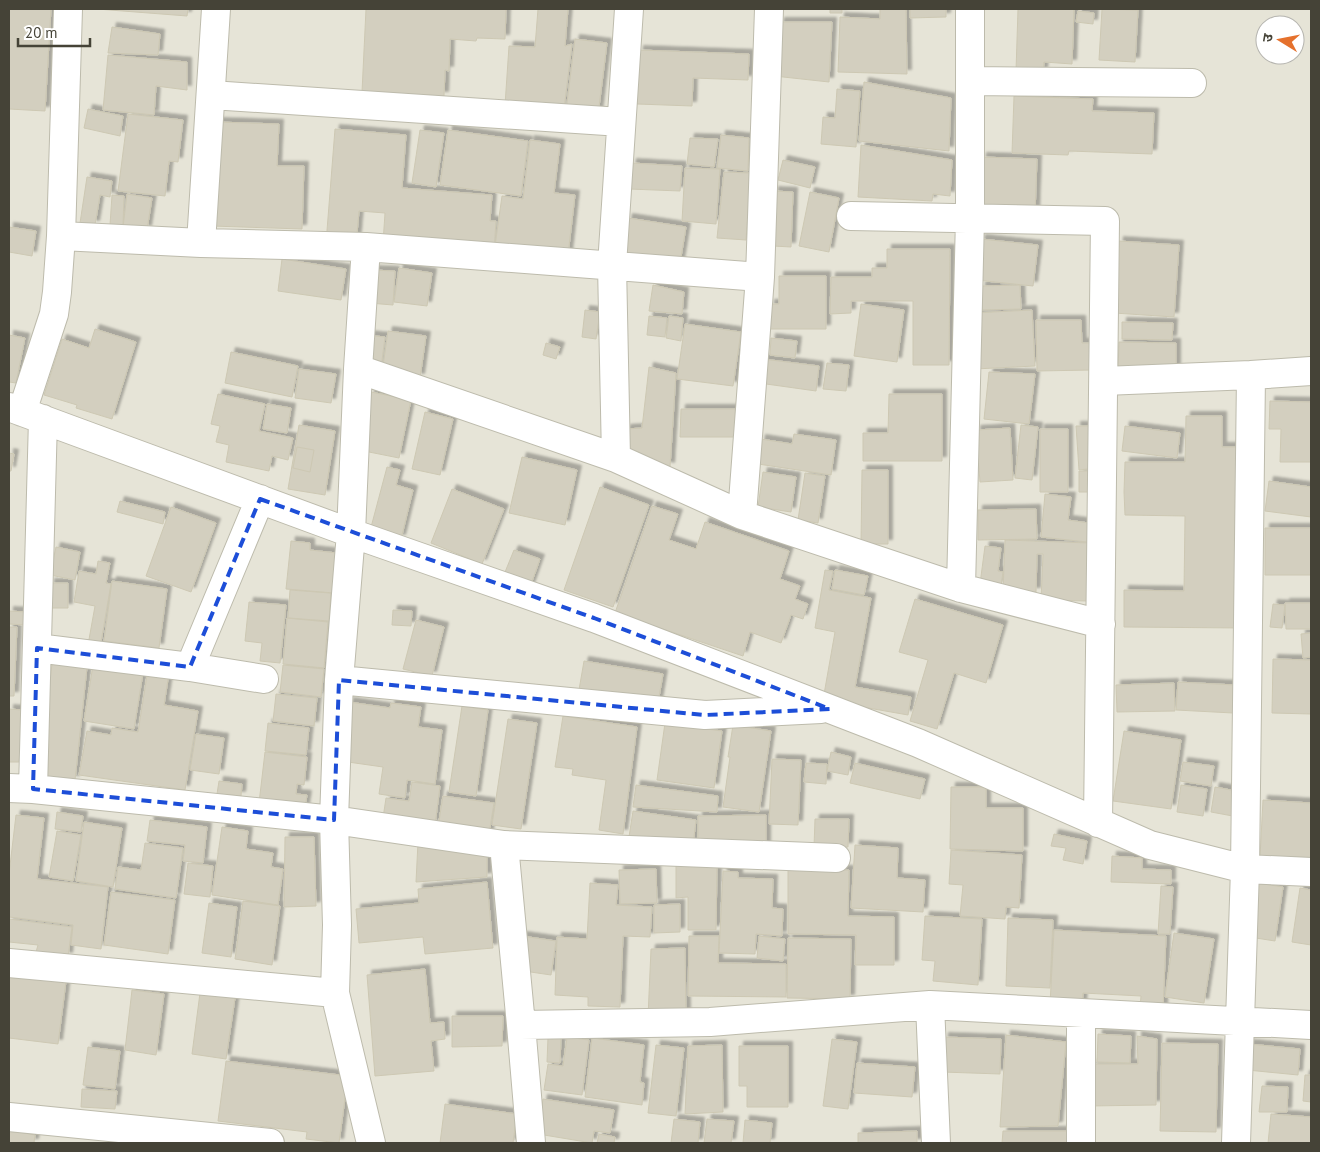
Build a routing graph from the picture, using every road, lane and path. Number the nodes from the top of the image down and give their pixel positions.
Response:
1 (68, 9) edge
2 (216, 9) edge
3 (629, 9) edge
4 (769, 9) edge
5 (970, 9) edge
6 (970, 81) junction
7 (1192, 83) dead end
8 (211, 95) junction
9 (621, 122) junction
10 (851, 216) dead end
11 (970, 218) junction
12 (61, 236) junction
13 (201, 243) junction
14 (366, 248) junction
15 (612, 265) junction
16 (760, 278) junction
17 (358, 369) junction
18 (1311, 372) edge
19 (1251, 375) junction
20 (1104, 381) junction
21 (25, 413) edge
22 (616, 458) junction
23 (260, 499) junction
24 (742, 515) junction
25 (352, 533) junction
26 (961, 588) junction
27 (1101, 624) junction
28 (37, 648) junction
29 (190, 667) junction
30 (264, 679) dead end
31 (339, 680) junction
32 (830, 709) junction
33 (21, 789) edge
34 (334, 820) junction
35 (1098, 823) junction
36 (504, 845) junction
37 (836, 858) dead end
38 (1245, 869) junction
39 (1311, 872) edge
40 (9, 963) edge
41 (335, 993) junction
42 (930, 1005) junction
43 (1081, 1014) junction
44 (1239, 1021) junction
45 (521, 1025) junction
46 (1311, 1025) edge
47 (9, 1117) edge
48 (170, 1138) edge
49 (270, 1143) edge
50 (371, 1143) edge
51 (531, 1143) edge
52 (936, 1143) edge
53 (1081, 1143) edge
54 (1236, 1143) edge

1 - 12 street
2 - 8 street
3 - 9 street
4 - 16 street
5 - 6 street
6 - 7 street
6 - 11 street
8 - 9 street
8 - 13 street
9 - 15 street
10 - 11 street
11 - 20 street
11 - 26 street
12 - 13 street
12 - 21 street
13 - 14 street
14 - 15 street
14 - 17 street
15 - 16 street
15 - 22 street
16 - 24 street
17 - 22 street
17 - 25 street
18 - 19 street
19 - 20 street
19 - 38 street
20 - 27 street
21 - 23 street
21 - 28 street
22 - 24 street
23 - 25 street
23 - 29 street
24 - 26 street
25 - 31 street
25 - 32 street
26 - 27 street
27 - 35 street
28 - 29 street
28 - 33 street
29 - 30 street
31 - 32 street
31 - 34 street
32 - 35 street
33 - 34 street
34 - 36 street
34 - 41 street
35 - 38 street
36 - 37 street
36 - 45 street
38 - 39 street
38 - 44 street
40 - 41 street
41 - 50 street
42 - 43 street
42 - 45 street
42 - 52 street
43 - 44 street
43 - 53 street
44 - 46 street
44 - 54 street
45 - 51 street
47 - 48 street
48 - 49 street

